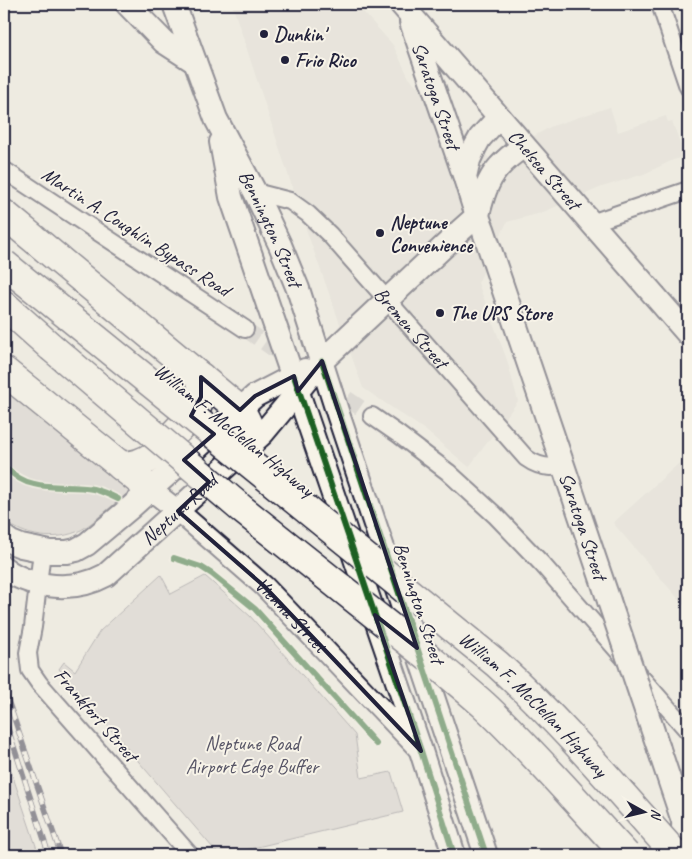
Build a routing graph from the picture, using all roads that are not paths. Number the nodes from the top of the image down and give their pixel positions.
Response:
1 (127, 4) edge
2 (174, 4) edge
3 (660, 4) edge
4 (404, 8) edge
5 (195, 62) junction
6 (688, 88) edge
7 (499, 116) junction
8 (216, 119) junction
9 (524, 146) junction
10 (4, 170) edge
11 (465, 178) junction
12 (688, 190) edge
13 (255, 192) junction
14 (4, 214) edge
15 (478, 215) junction
16 (591, 223) junction
17 (4, 264) edge
18 (387, 299) junction
19 (4, 305) edge
20 (4, 316) edge
21 (245, 328) tunnel mouth
22 (688, 334) edge
23 (51, 347) junction
24 (322, 361) junction
25 (9, 375) edge
26 (201, 377) junction
27 (296, 384) junction
28 (240, 410) junction
29 (372, 416) tunnel mouth
30 (248, 447) junction
31 (563, 465) junction
32 (121, 466) junction
33 (151, 490) junction
34 (178, 511) junction
35 (4, 537) edge
36 (42, 551) junction
37 (4, 568) edge
38 (38, 583) junction
39 (688, 731) edge
40 (421, 751) junction
41 (687, 831) edge
42 (190, 855) edge
43 (454, 855) edge
44 (486, 855) edge
45 (626, 855) edge
46 (676, 855) edge

1 - 5 main road
2 - 5 main road, Bennington Street
3 - 6 street
4 - 7 main road, Chelsea Street
4 - 11 main road, Saratoga Street
5 - 8 main road, Bennington Street
7 - 9 main road, Chelsea Street
7 - 11 main road, Saratoga Street
8 - 13 main road, Bennington Street
8 - 27 main road, Bennington Street
9 - 15 main road
9 - 16 main road, Chelsea Street
10 - 21 street, Martin A. Coughlin Bypass Road
11 - 15 main road, Saratoga Street
12 - 16 street
13 - 18 street, Bremen Street
13 - 24 main road, Bennington Street
14 - 26 highway
15 - 18 main road, Neptune Road
15 - 31 main road, Saratoga Street
16 - 22 main road, Chelsea Street
17 - 46 highway, William F. McClellan Highway, bridge
18 - 24 main road, Neptune Road
18 - 31 street, Bremen Street
19 - 23 highway, William F. McClellan Highway
20 - 23 highway
23 - 45 highway, William F. McClellan Highway, bridge
24 - 27 main road, Neptune Road
24 - 44 main road, Bennington Street
25 - 32 highway
26 - 28 highway
26 - 32 highway
27 - 28 main road, Neptune Road
27 - 30 main road, Neptune Road
27 - 40 main road, Bennington Street
28 - 30 highway
28 - 33 main road, Neptune Road
29 - 39 street
30 - 34 main road, Neptune Road
31 - 41 main road, Saratoga Street, bridge
32 - 33 highway
33 - 34 street, Vienna Street
33 - 36 main road, Neptune Road
34 - 38 main road, Neptune Road
34 - 40 street, Vienna Street
35 - 36 main road, Neptune Road
36 - 38 street, Frankfort Street
37 - 38 main road, Neptune Road
38 - 42 street, Frankfort Street
40 - 43 main road, Bennington Street

